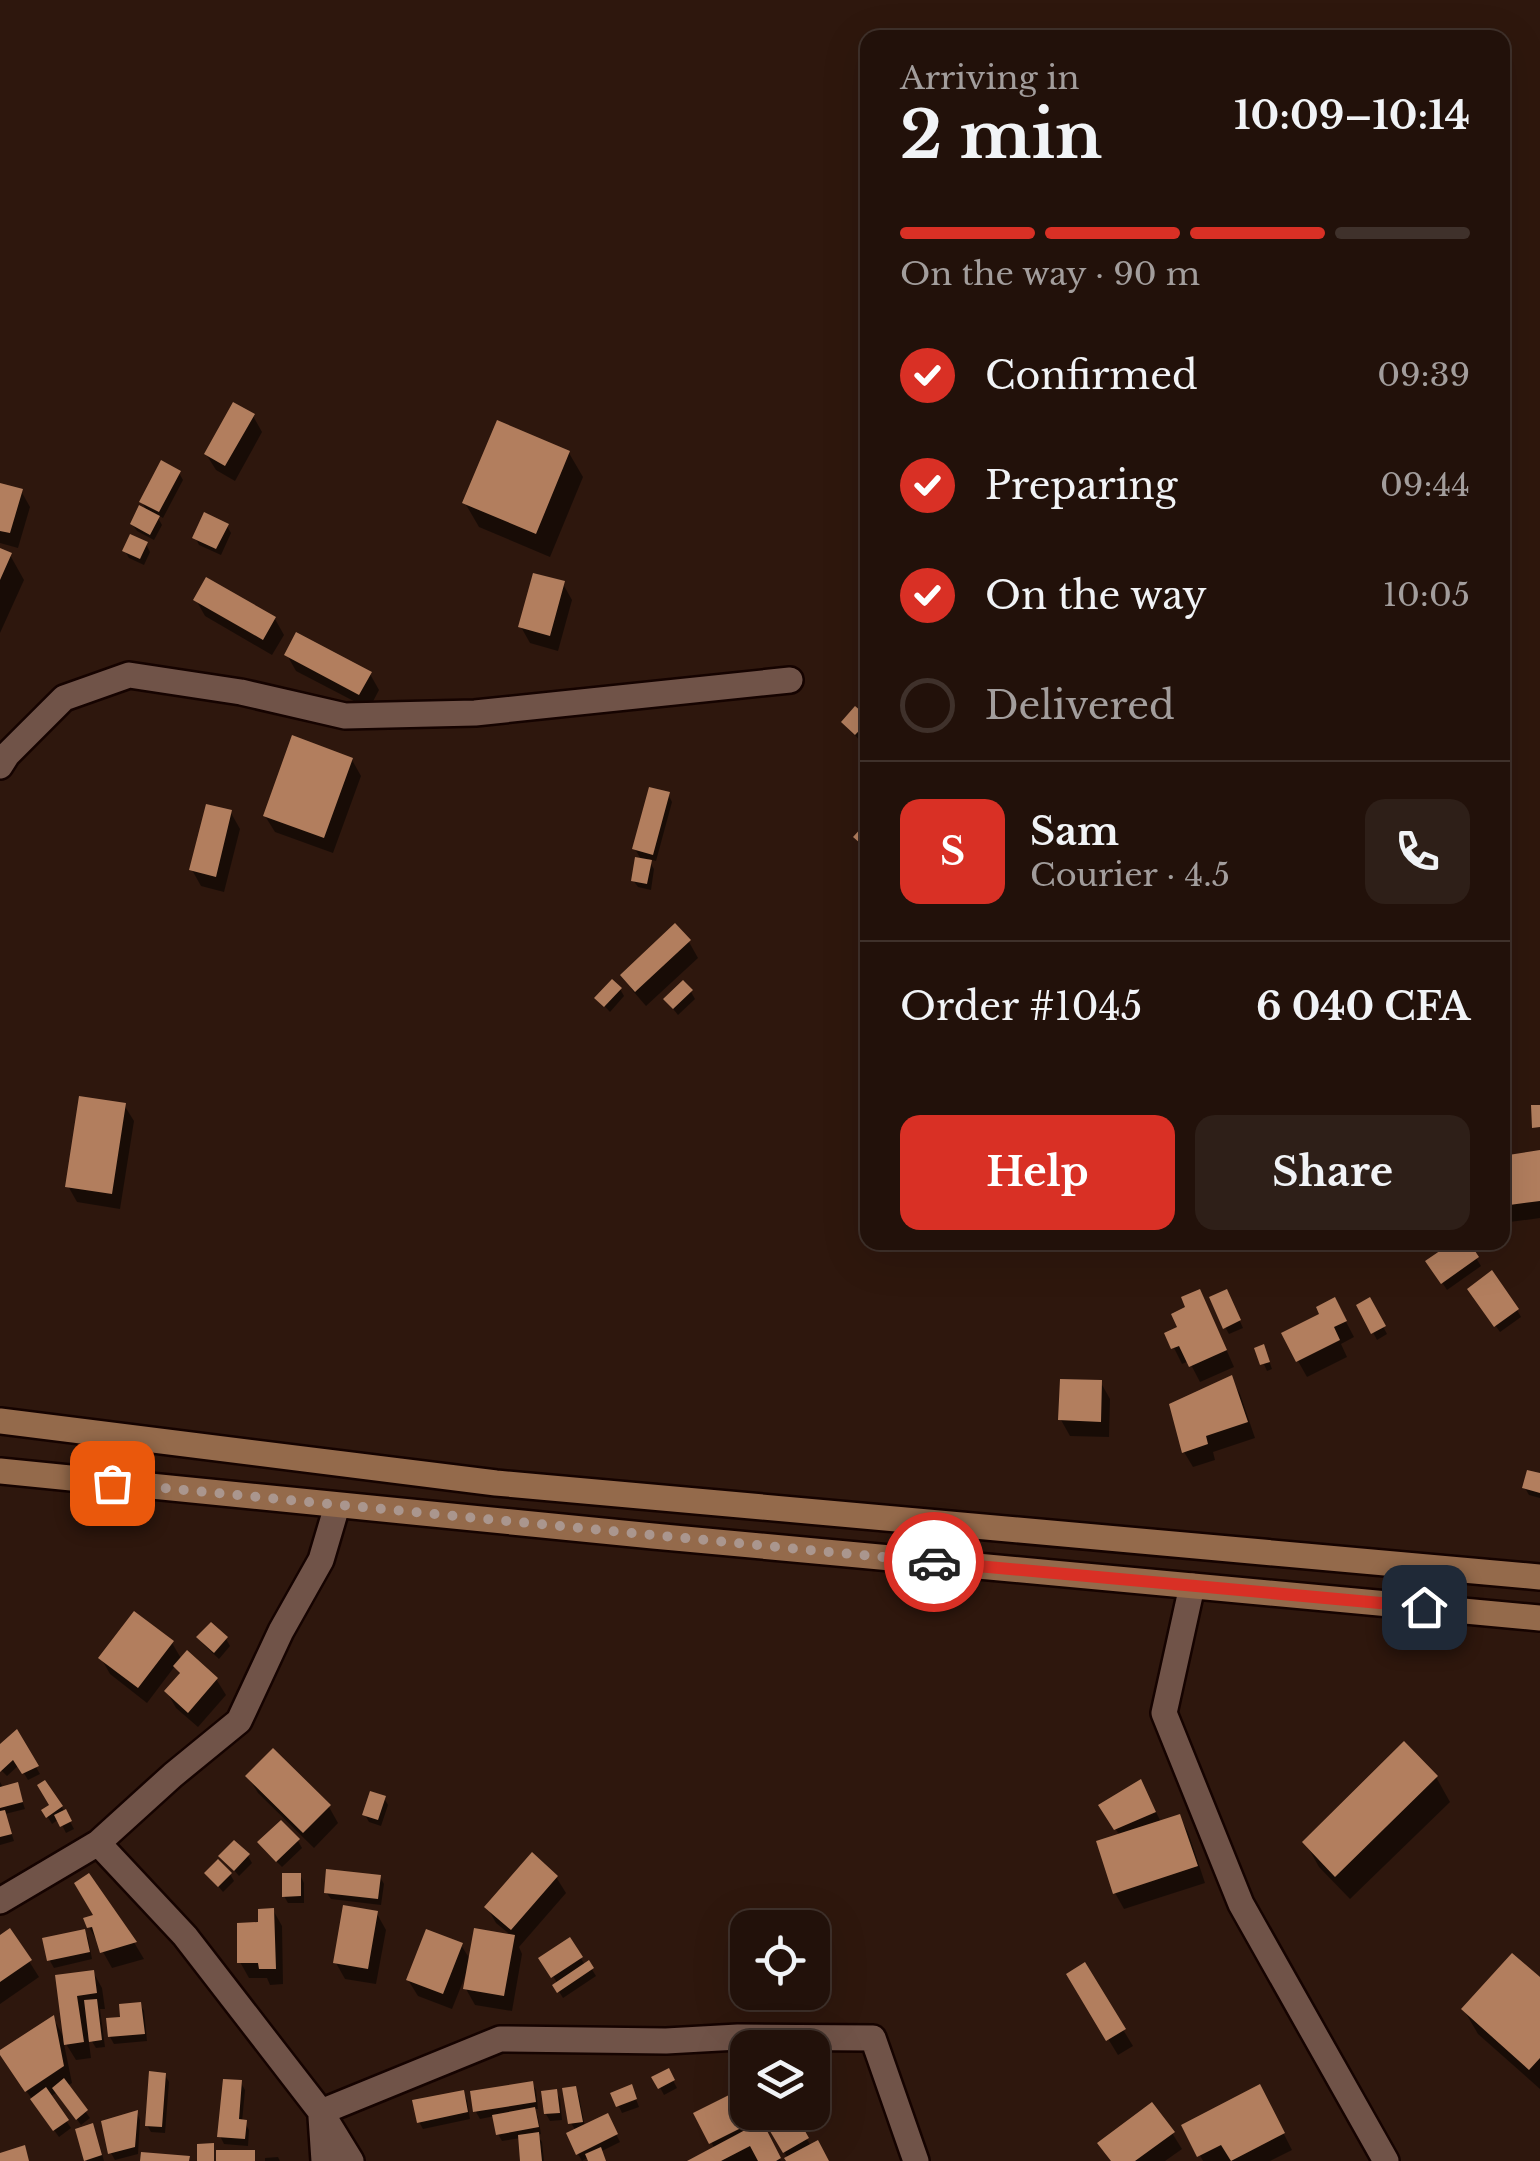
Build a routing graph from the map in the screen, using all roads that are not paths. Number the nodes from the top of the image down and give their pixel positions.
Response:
1 (790, 680) dead end
2 (0, 766) edge
3 (0, 1421) edge
4 (0, 1471) edge
5 (658, 1498) junction
6 (337, 1506) junction
7 (653, 1536) junction
8 (1540, 1576) edge
9 (1192, 1586) junction
10 (1540, 1618) edge
11 (98, 1842) junction
12 (0, 1901) edge
13 (321, 2112) junction
14 (324, 2161) edge
15 (351, 2161) edge
16 (916, 2161) edge
17 (1386, 2161) edge

1 - 2 street
3 - 5 main road
4 - 6 main road
5 - 7 main road
5 - 8 main road
6 - 7 main road
6 - 11 street
7 - 9 main road
9 - 10 main road
9 - 17 street
11 - 12 street
11 - 13 street
13 - 14 street
13 - 15 street
13 - 16 street

